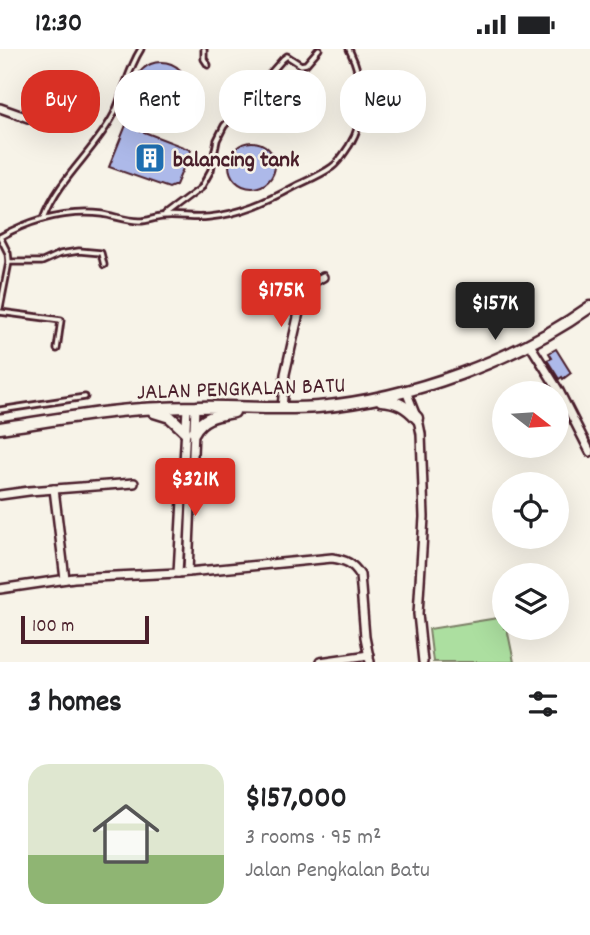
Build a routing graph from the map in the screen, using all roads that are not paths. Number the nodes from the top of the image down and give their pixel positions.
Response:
1 (141, 49) edge
2 (204, 49) edge
3 (318, 49) edge
4 (349, 49) edge
5 (208, 65) dead end
6 (0, 108) edge
7 (21, 115) edge
8 (163, 217) junction
9 (44, 218) junction
10 (0, 237) edge
11 (9, 262) junction
12 (104, 265) dead end
13 (323, 277) dead end
14 (590, 307) edge
15 (0, 310) edge
16 (529, 343) junction
17 (57, 349) dead end
18 (407, 391) junction
19 (85, 397) dead end
20 (370, 400) junction
21 (191, 407) junction
22 (251, 408) junction
23 (282, 408) junction
24 (142, 409) junction
25 (0, 410) edge
26 (417, 418) junction
27 (0, 428) edge
28 (190, 431) junction
29 (184, 451) junction
30 (194, 451) junction
31 (590, 452) edge
32 (183, 475) junction
33 (192, 476) junction
34 (134, 483) dead end
35 (54, 489) junction
36 (0, 495) edge
37 (188, 572) junction
38 (178, 573) junction
39 (65, 579) junction
40 (0, 589) edge
41 (369, 659) edge
42 (320, 662) edge
43 (423, 662) edge

1 - 9 lane
2 - 5 lane
3 - 8 lane
4 - 8 lane
6 - 7 street
8 - 9 lane
9 - 10 lane
10 - 11 lane
11 - 12 lane
11 - 15 lane
13 - 23 street
14 - 16 main road, JALAN PENGKALAN BATU
15 - 17 lane
16 - 18 main road, JALAN PENGKALAN BATU
16 - 31 street
18 - 20 main road, JALAN PENGKALAN BATU
18 - 26 street
19 - 25 lane
20 - 23 main road, JALAN PENGKALAN BATU
20 - 26 main road
21 - 22 main road, JALAN PENGKALAN BATU
21 - 24 main road, JALAN PENGKALAN BATU
21 - 28 street
22 - 23 main road, JALAN PENGKALAN BATU
22 - 28 main road
24 - 27 main road, JALAN PENGKALAN BATU
24 - 28 main road
26 - 43 street
28 - 29 street
28 - 30 street
29 - 30 street
29 - 32 street
30 - 33 street
32 - 33 street
32 - 38 street
33 - 37 street
34 - 35 street
35 - 36 street
35 - 39 street
37 - 38 street
37 - 41 street
38 - 39 street
39 - 40 street
41 - 42 street

